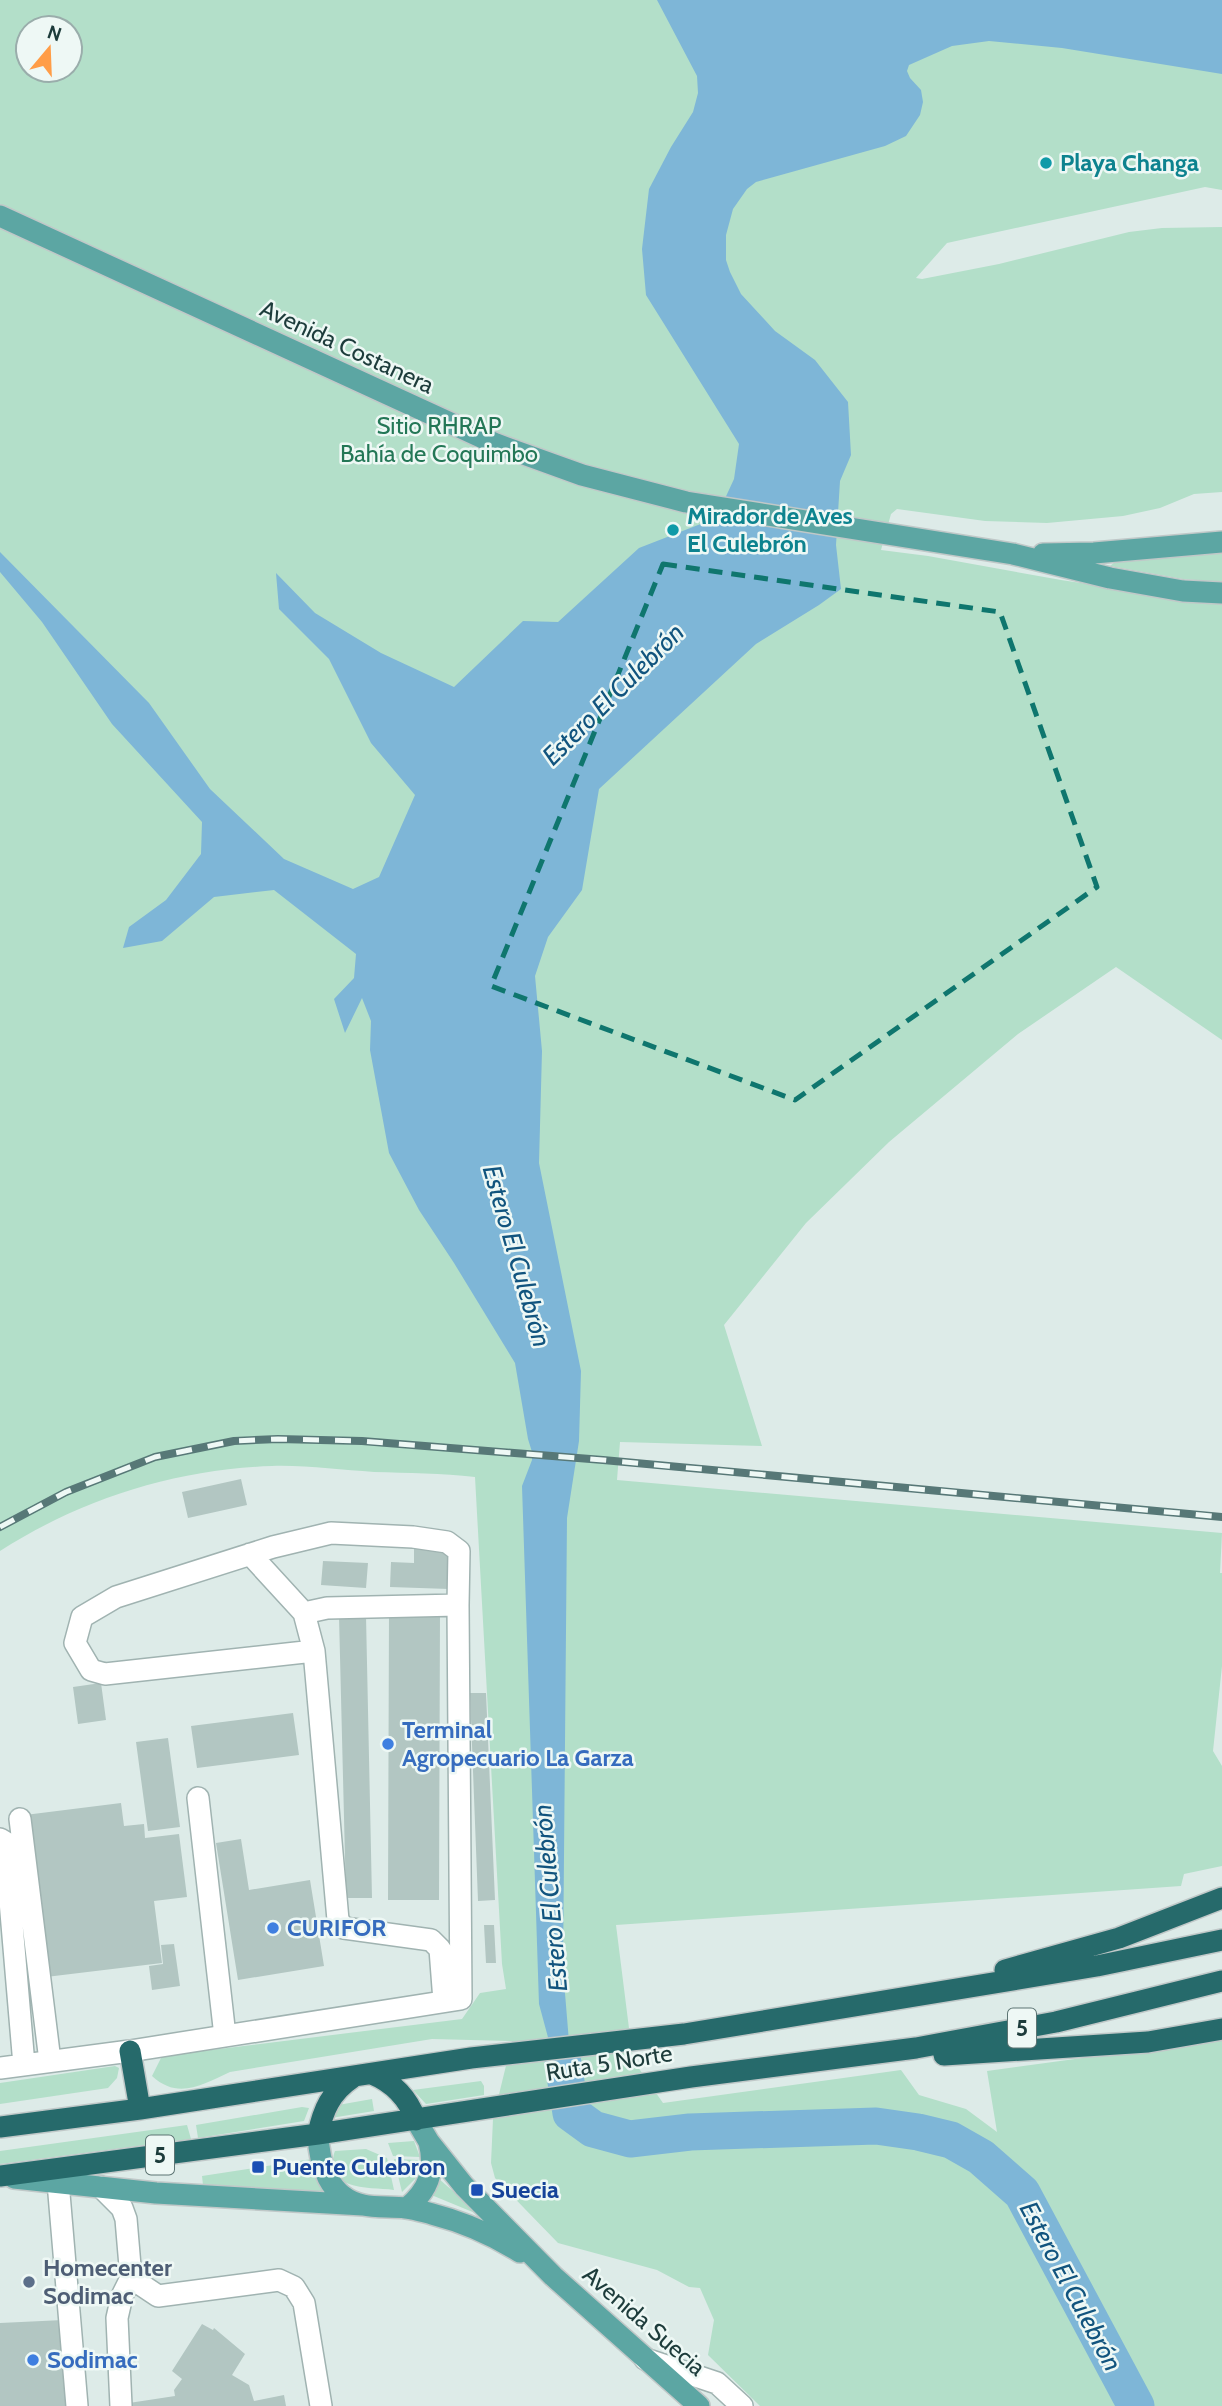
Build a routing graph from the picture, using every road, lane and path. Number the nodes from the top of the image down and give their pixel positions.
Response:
1 (0, 216) edge
2 (1222, 542) edge
3 (1013, 554) junction
4 (1222, 593) edge
5 (250, 1554) junction
6 (458, 1605) junction
7 (304, 1613) junction
8 (314, 1651) junction
9 (198, 1798) dead end
10 (20, 1819) dead end
11 (0, 1839) edge
12 (1219, 1896) edge
13 (1222, 1940) edge
14 (1222, 1981) edge
15 (933, 1993) junction
16 (453, 2000) junction
17 (1222, 2029) edge
18 (225, 2036) junction
19 (130, 2051) junction
20 (50, 2061) junction
21 (820, 2062) junction
22 (24, 2065) junction
23 (0, 2068) edge
24 (362, 2076) junction
25 (140, 2109) junction
26 (416, 2120) junction
27 (0, 2127) edge
28 (318, 2134) junction
29 (429, 2142) junction
30 (1, 2176) edge
31 (58, 2182) junction
32 (102, 2187) junction
33 (156, 2193) junction
34 (363, 2205) junction
35 (407, 2208) junction
36 (126, 2219) junction
37 (553, 2276) junction
38 (131, 2278) junction
39 (643, 2358) junction
40 (77, 2406) edge
41 (121, 2406) edge
42 (321, 2406) edge
43 (699, 2406) edge
44 (742, 2406) edge

1 - 3 main road, Avenida Costanera
2 - 3 main road, Avenida Costanera
3 - 4 main road, Avenida Costanera
5 - 6 street
5 - 7 street
5 - 8 street
6 - 7 street
6 - 16 street
7 - 8 street
8 - 16 street
9 - 18 street
10 - 20 street
11 - 22 street
12 - 15 highway
13 - 15 highway, Ruta 5 Norte / 5
14 - 21 highway, Ruta 5 Norte / 5
15 - 24 highway, Ruta 5 Norte / 5
16 - 18 street
17 - 21 highway
18 - 19 street
19 - 20 street
19 - 25 highway
20 - 22 street
21 - 26 highway, Ruta 5 Norte / 5
22 - 23 street
24 - 25 highway, Ruta 5 Norte / 5
24 - 26 highway
24 - 28 highway
25 - 27 highway, Ruta 5 Norte / 5
26 - 28 highway, Ruta 5 Norte / 5
26 - 29 main road, Avenida Suecia
28 - 30 highway, Ruta 5 Norte / 5
28 - 34 main road
29 - 35 main road
29 - 37 main road, Avenida Suecia
30 - 31 main road, Avenida Suecia
31 - 32 main road, Avenida Suecia
31 - 40 street
32 - 33 main road, Avenida Suecia
32 - 36 street
33 - 34 main road, Avenida Suecia
33 - 36 street
34 - 35 main road, Avenida Suecia
35 - 37 main road, Avenida Suecia
36 - 38 street
37 - 39 main road, Avenida Suecia
38 - 41 street
38 - 42 street
39 - 43 main road, Avenida Suecia
39 - 44 street

